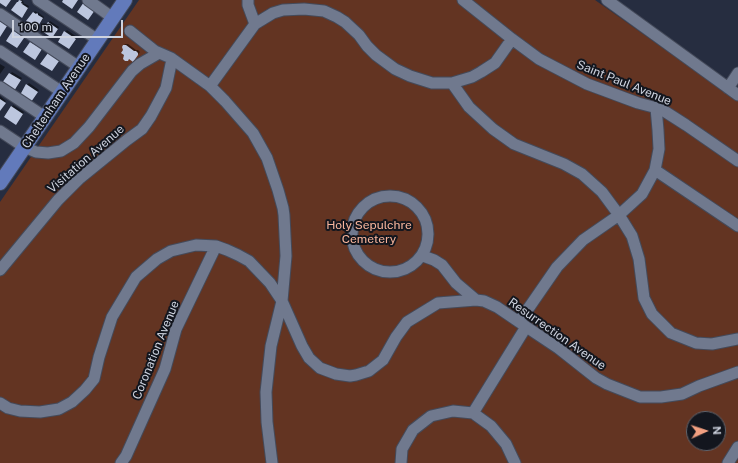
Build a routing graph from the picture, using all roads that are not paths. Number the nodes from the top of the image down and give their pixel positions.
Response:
1 (38, 0) edge
2 (88, 0) edge
3 (125, 0) edge
4 (248, 0) edge
5 (463, 0) edge
6 (607, 0) edge
7 (0, 14) edge
8 (113, 18) junction
9 (255, 24) junction
10 (130, 31) dead end
11 (98, 40) junction
12 (512, 40) junction
13 (0, 51) edge
14 (159, 53) junction
15 (172, 59) junction
16 (79, 68) junction
17 (738, 73) edge
18 (452, 83) junction
19 (210, 86) junction
20 (0, 87) edge
21 (728, 88) junction
22 (62, 92) junction
23 (738, 95) edge
24 (656, 108) junction
25 (45, 117) junction
26 (0, 131) edge
27 (24, 147) junction
28 (738, 161) edge
29 (655, 170) junction
30 (1, 180) edge
31 (619, 215) junction
32 (738, 226) edge
33 (216, 246) junction
34 (422, 256) junction
35 (0, 270) edge
36 (476, 300) junction
37 (282, 301) junction
38 (522, 324) junction
39 (738, 339) edge
40 (737, 373) edge
41 (0, 403) edge
42 (473, 413) junction
43 (738, 447) edge
44 (121, 463) edge
45 (272, 463) edge
46 (401, 463) edge
47 (515, 463) edge
48 (728, 463) edge

1 - 11 street
2 - 8 street
3 - 8 main road, Cheltenham Avenue
4 - 9 street
5 - 12 street, Saint Paul Avenue
6 - 21 street
7 - 16 street
8 - 11 main road, Cheltenham Avenue
9 - 18 street
9 - 19 street
10 - 14 street
11 - 16 main road, Cheltenham Avenue
12 - 18 street
12 - 24 street, Saint Paul Avenue
13 - 22 street
14 - 15 street
14 - 27 street
15 - 19 street
15 - 35 street, Visitation Avenue
16 - 22 main road, Cheltenham Avenue
17 - 21 street
18 - 31 street
19 - 37 street
20 - 25 street
21 - 23 street
22 - 25 main road, Cheltenham Avenue
24 - 28 street, Saint Paul Avenue
24 - 29 street
25 - 27 main road, Cheltenham Avenue
26 - 27 street
27 - 30 main road, Cheltenham Avenue
29 - 31 street
29 - 32 street
31 - 38 street
31 - 39 street
33 - 37 street
33 - 41 street
33 - 44 street, Coronation Avenue
34 - 34 street
34 - 36 street
36 - 37 street
36 - 38 street, Resurrection Avenue
37 - 45 street
38 - 40 street, Resurrection Avenue
38 - 42 street
42 - 46 street
42 - 47 street
43 - 48 street

